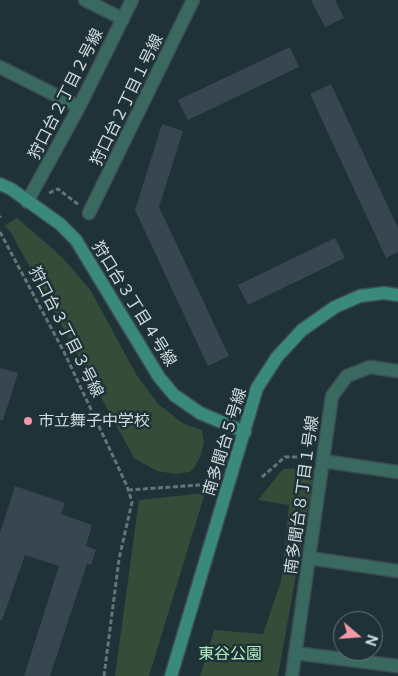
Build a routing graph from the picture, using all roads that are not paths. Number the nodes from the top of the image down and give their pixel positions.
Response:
1 (85, 0) edge
2 (132, 0) edge
3 (194, 0) edge
4 (123, 19) junction
5 (0, 67) edge
6 (79, 107) junction
7 (0, 184) edge
8 (28, 202) junction
9 (89, 213) road end
10 (398, 295) edge
11 (398, 371) edge
12 (245, 432) junction
13 (323, 459) junction
14 (398, 472) edge
15 (309, 558) junction
16 (398, 571) edge
17 (295, 653) junction
18 (398, 666) edge
19 (171, 676) edge
20 (292, 676) edge

1 - 4 street
2 - 4 street, 狩口台２丁目２号線
3 - 9 street, 狩口台２丁目１号線
4 - 6 street, 狩口台２丁目２号線
5 - 6 street
6 - 8 street, 狩口台２丁目２号線
7 - 8 street, 狩口台３丁目４号線
8 - 12 street, 狩口台３丁目４号線
10 - 12 street, 南多聞台５号線
11 - 13 street, 南多聞台８丁目１号線
12 - 19 street, 南多聞台５号線
13 - 14 street
13 - 15 street, 南多聞台８丁目１号線
15 - 16 street
15 - 17 street, 南多聞台８丁目１号線
17 - 18 street
17 - 20 street, 南多聞台８丁目１号線

